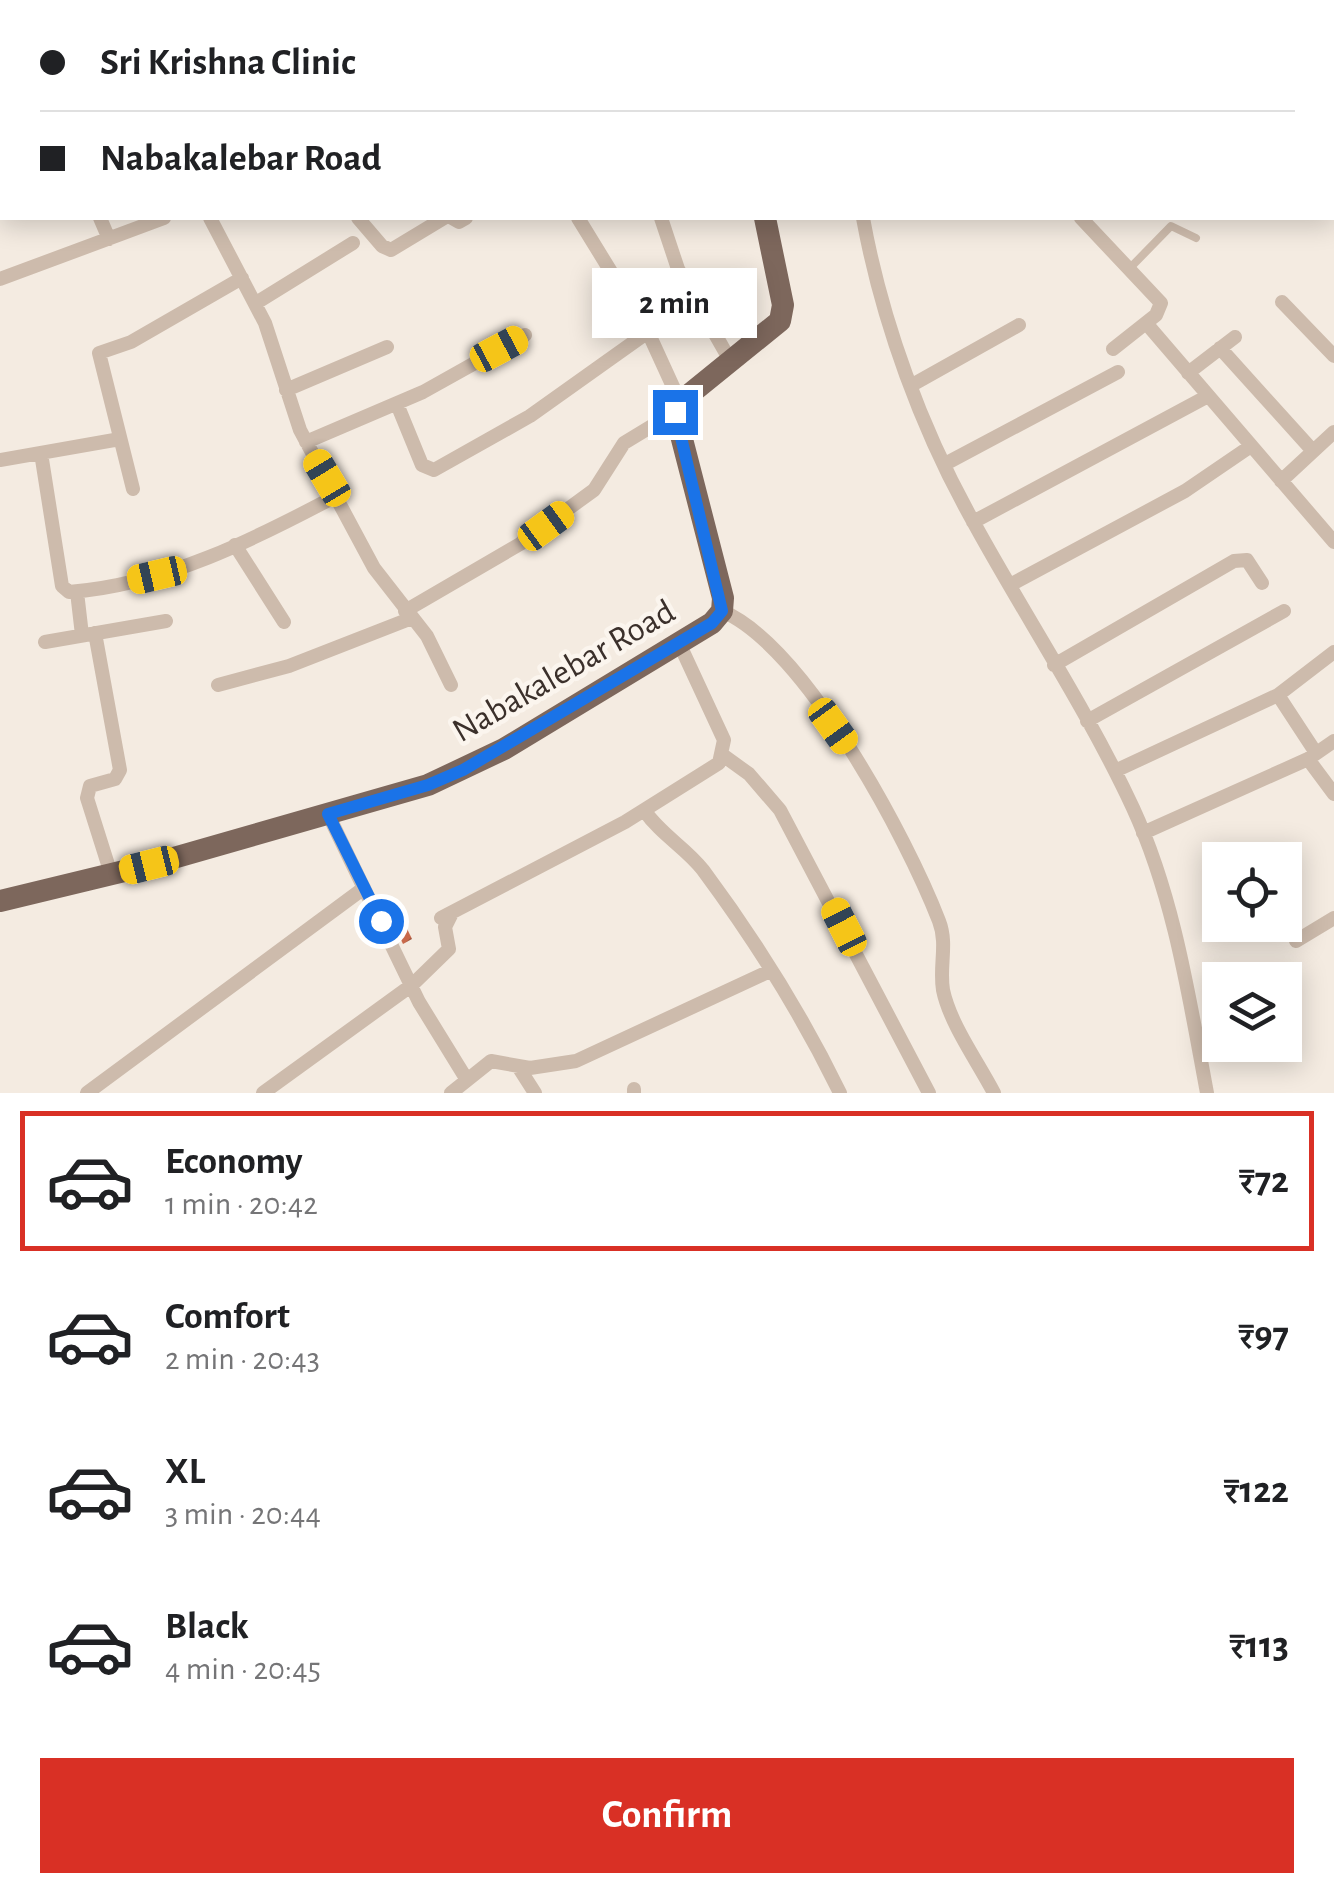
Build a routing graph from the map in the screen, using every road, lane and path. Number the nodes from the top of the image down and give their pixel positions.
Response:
1 (101, 220) edge
2 (159, 220) edge
3 (211, 220) edge
4 (360, 220) edge
5 (441, 220) edge
6 (579, 220) edge
7 (662, 220) edge
8 (765, 220) edge
9 (864, 220) edge
10 (1087, 220) edge
11 (1196, 238) dead end
12 (109, 239) junction
13 (353, 242) dead end
14 (1130, 268) junction
15 (242, 278) junction
16 (0, 280) edge
17 (1282, 302) dead end
18 (256, 303) junction
19 (1146, 323) junction
20 (1019, 325) dead end
21 (648, 332) junction
22 (525, 335) dead end
23 (1234, 336) dead end
24 (387, 347) dead end
25 (1220, 348) junction
26 (1113, 349) dead end
27 (1334, 356) edge
28 (731, 362) junction
29 (1118, 372) dead end
30 (1188, 373) junction
31 (912, 384) junction
32 (286, 390) junction
33 (1208, 396) junction
34 (397, 404) junction
35 (678, 407) junction
36 (1332, 437) edge
37 (120, 439) junction
38 (306, 442) junction
39 (1252, 446) junction
40 (1313, 451) junction
41 (41, 453) junction
42 (0, 460) edge
43 (945, 464) junction
44 (1281, 480) junction
45 (133, 488) dead end
46 (338, 495) junction
47 (973, 522) junction
48 (1334, 542) edge
49 (235, 545) junction
50 (1262, 582) dead end
51 (1010, 585) junction
52 (77, 592) junction
53 (722, 611) junction
54 (1284, 611) dead end
55 (408, 614) junction
56 (166, 621) dead end
57 (284, 622) dead end
58 (89, 634) junction
59 (45, 642) dead end
60 (679, 644) junction
61 (1334, 652) edge
62 (1054, 664) junction
63 (218, 685) dead end
64 (452, 685) dead end
65 (1278, 695) junction
66 (1087, 721) junction
67 (1334, 741) edge
68 (724, 756) junction
69 (1312, 756) junction
70 (1115, 771) junction
71 (1334, 794) edge
72 (644, 810) junction
73 (328, 814) junction
74 (1143, 832) junction
75 (111, 874) junction
76 (364, 888) junction
77 (0, 901) edge
78 (1334, 918) edge
79 (1302, 937) edge
80 (770, 971) junction
81 (412, 985) junction
82 (519, 1068) junction
83 (468, 1080) junction
84 (88, 1093) edge
85 (263, 1093) edge
86 (451, 1093) edge
87 (534, 1093) edge
88 (840, 1093) edge
89 (929, 1093) edge
90 (994, 1093) edge
91 (1208, 1093) edge

1 - 12 street
2 - 12 street
3 - 15 street
4 - 5 street
6 - 21 street
7 - 28 street
8 - 28 main road
9 - 31 street
10 - 14 street
11 - 14 lane
12 - 16 street
13 - 18 street
14 - 19 street
15 - 18 street
15 - 37 street
17 - 27 street
18 - 32 street
19 - 26 street
19 - 30 street
20 - 31 street
21 - 34 street
21 - 35 street
22 - 34 street
23 - 25 street
24 - 32 street
25 - 30 street
25 - 40 street
28 - 35 main road
29 - 43 street
30 - 33 street
31 - 43 street
32 - 38 street
33 - 39 street
33 - 47 street
34 - 38 street
35 - 53 main road, Nabakalebar Road
35 - 55 street
36 - 40 street
37 - 41 street
37 - 45 street
38 - 46 street
39 - 44 street
39 - 51 street
40 - 44 street
41 - 42 street
41 - 52 street
43 - 47 street
44 - 48 street
46 - 49 street
46 - 55 street
47 - 51 street
49 - 52 street
49 - 57 street
50 - 62 street
51 - 62 street
52 - 58 street
53 - 60 main road, Nabakalebar Road
53 - 90 street
54 - 66 street
55 - 63 street
55 - 64 street
56 - 58 street
58 - 59 street
58 - 75 street
60 - 68 street
60 - 73 main road, Nabakalebar Road
61 - 65 street
62 - 66 street
65 - 69 street
65 - 70 street
66 - 70 street
67 - 69 street
68 - 72 street
68 - 89 street
69 - 71 street
69 - 74 street
70 - 74 street
72 - 80 street
72 - 81 street
73 - 75 main road, Nabakalebar Road
73 - 76 street
74 - 91 street
75 - 77 main road, Nabakalebar Road
76 - 81 street
76 - 84 street
78 - 79 street
80 - 82 street
80 - 88 street
81 - 83 street
81 - 85 street
82 - 83 street
82 - 87 street
83 - 86 street

